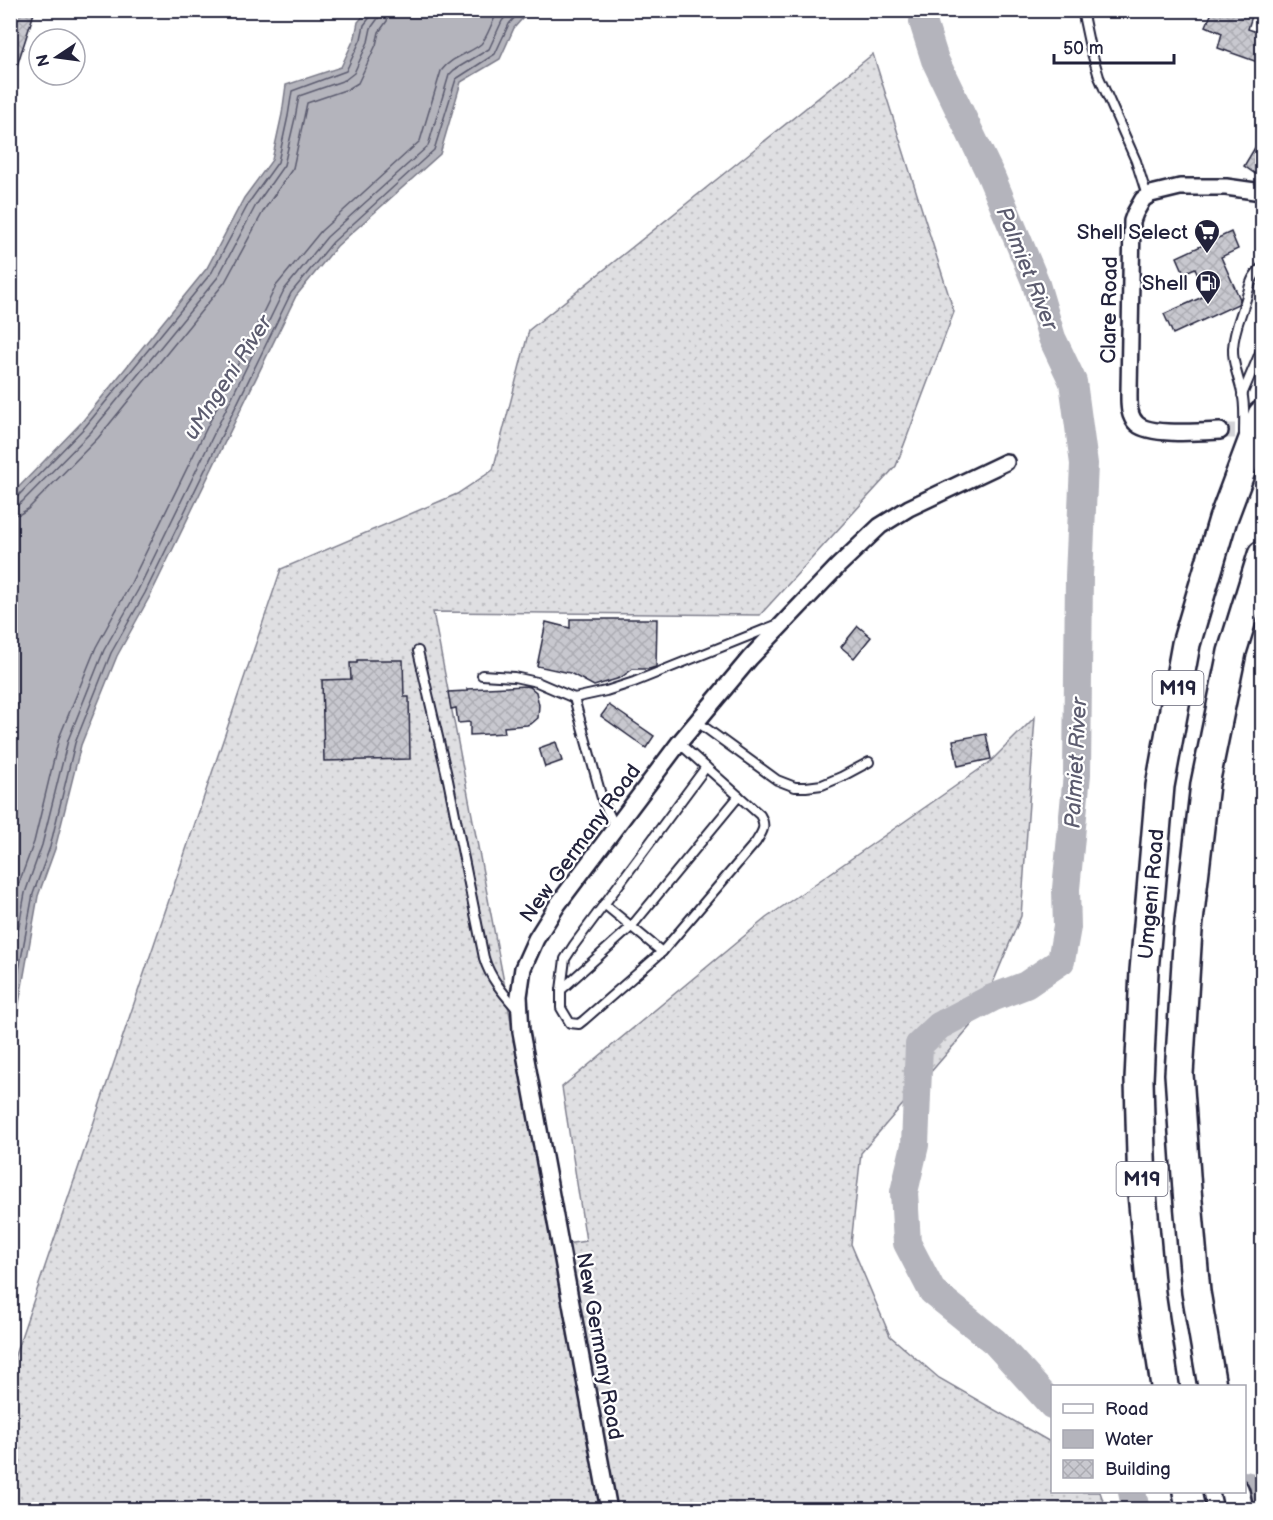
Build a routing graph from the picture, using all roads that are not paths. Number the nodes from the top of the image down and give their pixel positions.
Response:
1 (1082, 10) edge
2 (1263, 192) edge
3 (1147, 196) junction
4 (1263, 267) edge
5 (1263, 348) edge
6 (1242, 395) junction
7 (1263, 415) edge
8 (1220, 432) tunnel mouth
9 (1006, 462) dead end
10 (1243, 465) junction
11 (1263, 555) edge
12 (785, 621) junction
13 (418, 651) dead end
14 (482, 675) dead end
15 (574, 698) junction
16 (696, 721) junction
17 (679, 743) junction
18 (869, 762) dead end
19 (706, 767) junction
20 (739, 796) junction
21 (616, 828) junction
22 (604, 904) junction
23 (631, 927) junction
24 (662, 952) junction
25 (561, 990) junction
26 (520, 1013) junction
27 (1187, 1190) junction
28 (1142, 1193) junction
29 (1165, 1385) edge
30 (1212, 1385) edge
31 (1187, 1493) edge
32 (1235, 1493) edge
33 (609, 1509) edge
34 (1191, 1509) edge
35 (1239, 1509) edge

1 - 3 lane
2 - 3 street
3 - 8 street, Clare Road
4 - 6 lane
5 - 6 lane
6 - 10 lane
7 - 10 highway, Umgeni Road / M19
9 - 12 street, New Germany Road
10 - 28 highway, Umgeni Road / M19
11 - 27 highway, Umgeni Road / M19
12 - 15 lane
12 - 16 street, New Germany Road
13 - 26 lane
14 - 15 lane
15 - 21 lane
16 - 17 street, New Germany Road
16 - 18 lane
17 - 19 lane
17 - 21 street, New Germany Road
19 - 20 lane
19 - 22 lane
20 - 23 lane
20 - 24 lane
21 - 26 street, New Germany Road
22 - 23 lane
22 - 25 lane
23 - 24 lane
23 - 25 lane
24 - 25 lane
26 - 33 street, New Germany Road
27 - 28 highway
27 - 30 highway, Umgeni Road / M19
28 - 29 highway, Umgeni Road / M19
31 - 34 highway
32 - 35 highway

